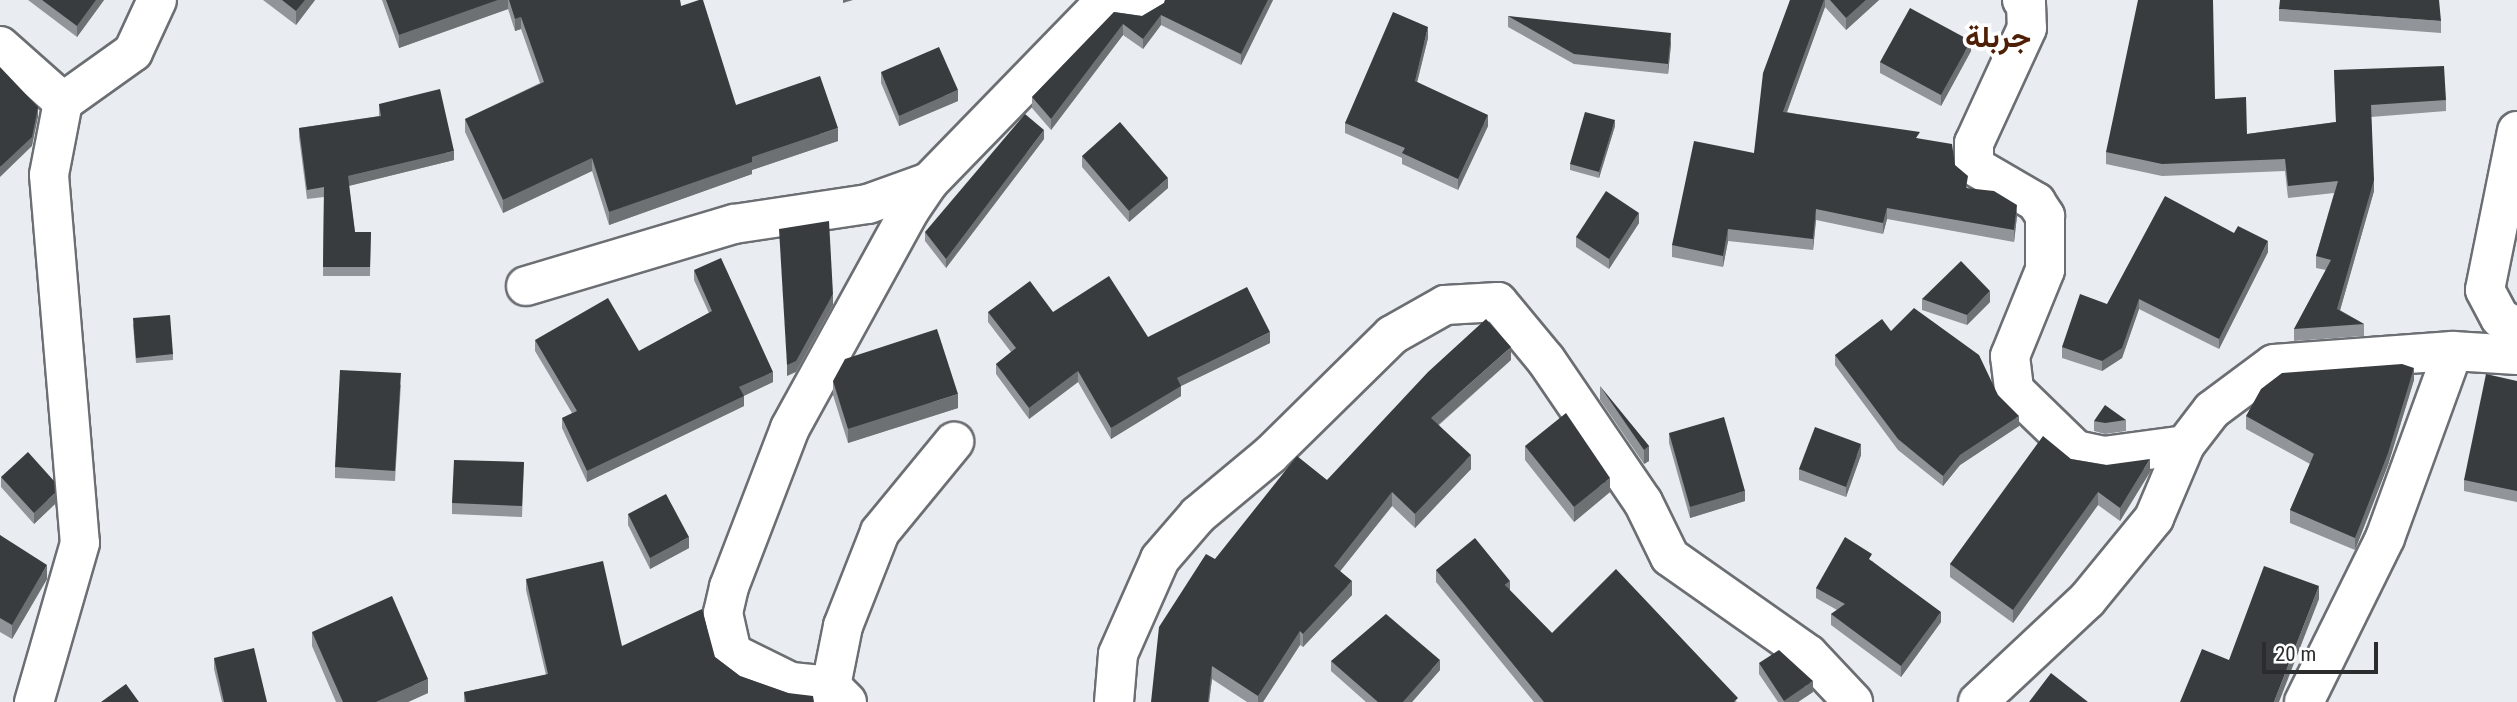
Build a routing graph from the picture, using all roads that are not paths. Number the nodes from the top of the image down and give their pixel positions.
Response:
1 (158, 0) edge
2 (1106, 0) edge
3 (1115, 0) edge
4 (1147, 0) edge
5 (2022, 0) edge
6 (0, 46) edge
7 (63, 102) junction
8 (2517, 131) edge
9 (929, 182) junction
10 (527, 286) dead end
11 (2517, 327) edge
12 (2453, 351) junction
13 (2517, 355) edge
14 (954, 442) dead end
15 (2185, 445) junction
16 (839, 694) edge
17 (34, 702) edge
18 (1114, 702) edge
19 (1853, 702) edge
20 (1978, 702) edge
21 (2304, 702) edge

1 - 7 street
2 - 9 street
3 - 4 street
5 - 15 street
6 - 7 street
7 - 17 street
8 - 11 street
9 - 10 street
9 - 16 street
12 - 13 street
12 - 15 street
12 - 21 street
14 - 16 street
15 - 20 street
18 - 19 street

